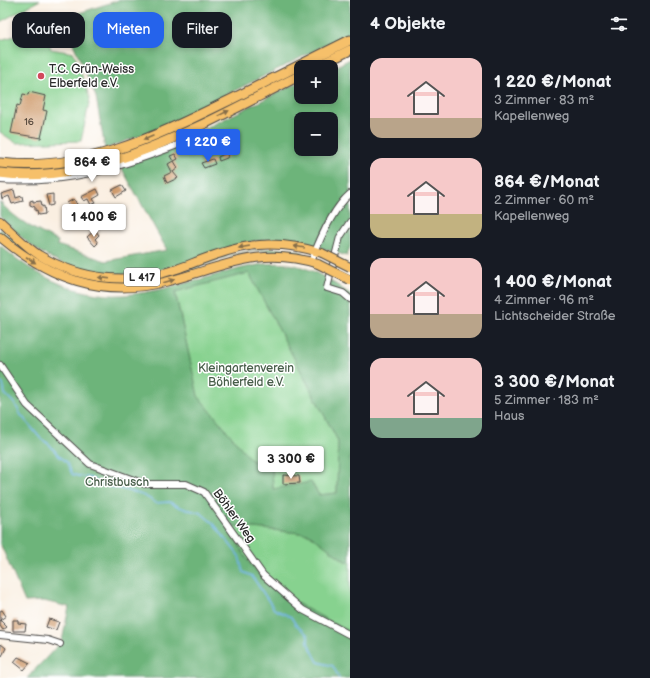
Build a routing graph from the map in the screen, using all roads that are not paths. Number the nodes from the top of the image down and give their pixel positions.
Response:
1 (350, 40) edge
2 (350, 50) edge
3 (330, 60) edge
4 (294, 78) edge
5 (184, 146) dead end
6 (0, 164) edge
7 (0, 173) edge
8 (0, 180) edge
9 (350, 194) edge
10 (0, 221) edge
11 (350, 222) edge
12 (0, 237) edge
13 (318, 252) junction
14 (314, 263) junction
15 (350, 267) edge
16 (350, 280) edge
17 (350, 300) edge
18 (0, 365) edge
19 (0, 635) edge
20 (350, 635) edge
21 (60, 644) dead end

1 -> 6 highway
2 - 3 highway
7 -> 4 highway
5 - 8 street
9 - 13 street
13 -> 10 main road, L 417
11 - 17 street
12 -> 14 main road, L 417
13 - 14 street
13 - 15 main road, L 417, bridge
14 - 16 main road, L 417, bridge
18 - 20 street, Böhler Weg
19 - 21 street

